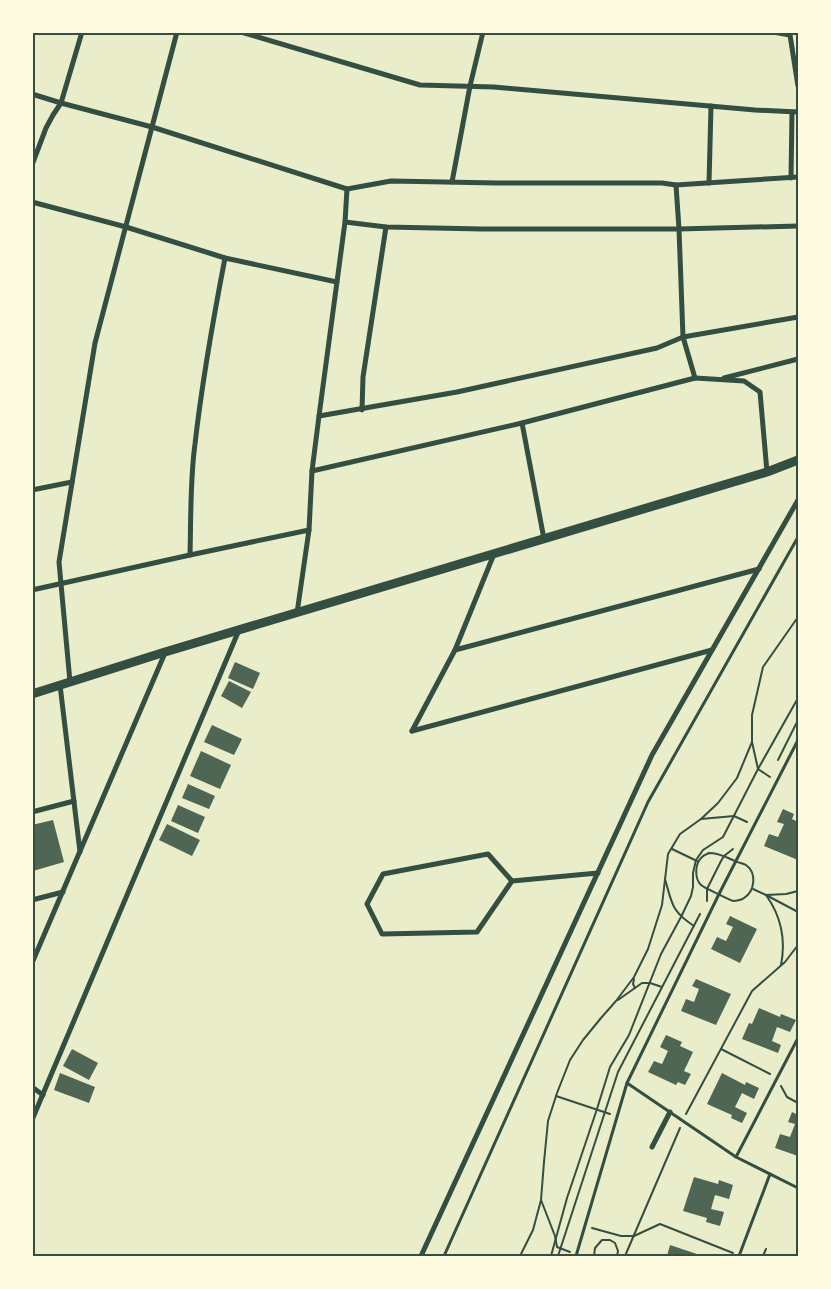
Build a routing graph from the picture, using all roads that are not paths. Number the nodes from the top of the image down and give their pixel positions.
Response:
1 (82, 32) edge
2 (177, 32) edge
3 (241, 32) edge
4 (483, 32) edge
5 (773, 32) edge
6 (470, 86) junction
7 (798, 86) edge
8 (32, 94) edge
9 (61, 103) junction
10 (711, 106) junction
11 (792, 112) junction
12 (798, 112) edge
13 (152, 127) junction
14 (32, 165) edge
15 (798, 177) edge
16 (791, 178) junction
17 (452, 182) junction
18 (710, 183) junction
19 (676, 185) junction
20 (347, 189) junction
21 (32, 202) edge
22 (345, 222) junction
23 (798, 226) edge
24 (126, 227) junction
25 (386, 227) junction
26 (679, 229) junction
27 (225, 258) junction
28 (337, 282) junction
29 (798, 317) edge
30 (683, 337) junction
31 (798, 359) edge
32 (695, 378) junction
33 (719, 380) junction
34 (362, 410) junction
35 (319, 416) junction
36 (522, 423) junction
37 (798, 460) edge
38 (312, 471) junction
39 (767, 472) junction
40 (72, 482) junction
41 (32, 490) edge
42 (798, 500) edge
43 (309, 530) junction
44 (798, 537) edge
45 (544, 539) junction
46 (494, 554) junction
47 (190, 555) junction
48 (759, 569) junction
49 (61, 584) junction
50 (32, 590) edge
51 (298, 612) junction
52 (239, 630) junction
53 (455, 650) junction
54 (712, 650) junction
55 (165, 652) junction
56 (65, 684) junction
57 (32, 694) edge
58 (798, 740) edge
59 (74, 801) junction
60 (32, 812) edge
61 (80, 852) junction
62 (598, 873) junction
63 (512, 881) junction
64 (63, 892) junction
65 (32, 900) edge
66 (32, 963) edge
67 (798, 1038) edge
68 (627, 1083) junction
69 (32, 1087) edge
70 (43, 1095) junction
71 (670, 1112) junction
72 (32, 1120) edge
73 (652, 1147) dead end
74 (736, 1158) junction
75 (770, 1174) junction
76 (798, 1188) edge
77 (576, 1255) edge
78 (420, 1256) edge
79 (444, 1256) edge
80 (739, 1256) edge

1 - 9 street
2 - 13 street
3 - 6 street
4 - 6 street
5 - 7 street
6 - 10 street
6 - 17 street
8 - 9 street
9 - 13 street
9 - 14 street
10 - 11 street
10 - 18 street
11 - 12 street
11 - 16 street
13 - 20 street
13 - 24 street
15 - 16 street
16 - 18 street
17 - 19 street
17 - 20 street
18 - 19 street
19 - 26 street
20 - 22 street
21 - 24 street
22 - 25 street
22 - 28 street
23 - 26 street
24 - 27 street
24 - 40 street
25 - 26 street
25 - 34 street
26 - 30 street
27 - 28 street
27 - 47 street
28 - 35 street
29 - 30 street
30 - 32 street
30 - 34 street
31 - 33 street
32 - 33 street
32 - 36 street
33 - 39 street
34 - 35 street
35 - 38 street
36 - 38 street
36 - 45 street
37 - 39 main road
38 - 43 street
39 - 45 main road
40 - 41 street
40 - 49 street
42 - 48 street
43 - 47 street
43 - 51 street
44 - 79 lane
45 - 46 main road
46 - 51 main road
46 - 53 street
47 - 49 street
48 - 53 street
48 - 54 street
49 - 50 street
49 - 56 street
51 - 52 main road
52 - 55 main road
52 - 70 street
53 - 54 street
54 - 62 street
55 - 56 main road
55 - 61 street
56 - 57 main road
56 - 59 street
58 - 68 lane
59 - 60 street
59 - 61 street
61 - 64 street
62 - 63 street
62 - 78 street
63 - 63 street
64 - 65 street
64 - 66 street
67 - 74 lane
68 - 71 lane
68 - 77 lane
69 - 70 street
70 - 72 street
71 - 73 street
71 - 74 lane
74 - 75 lane
75 - 76 lane
75 - 80 lane

